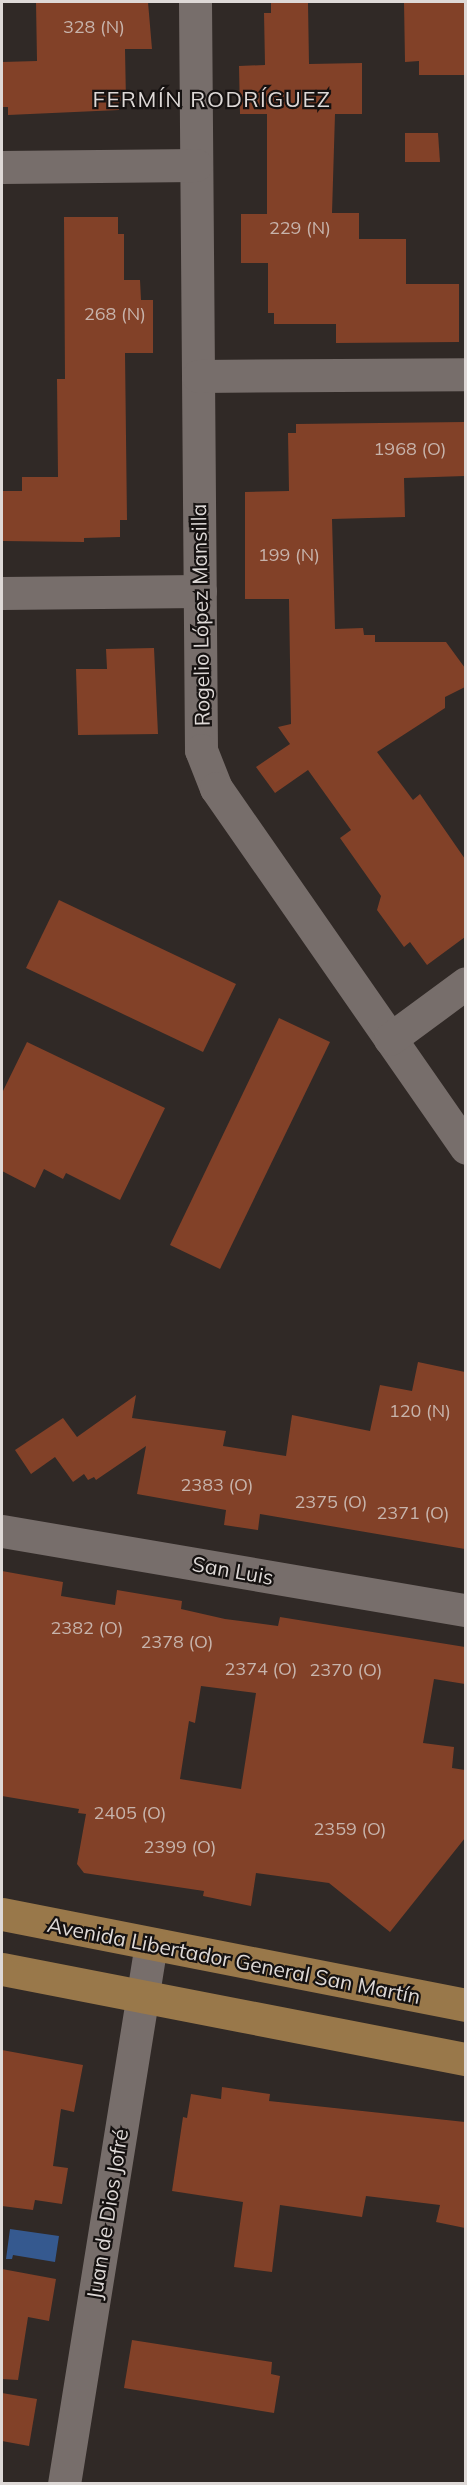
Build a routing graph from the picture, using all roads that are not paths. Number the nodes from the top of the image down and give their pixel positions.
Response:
1 (195, 2) edge
2 (196, 165) junction
3 (2, 167) edge
4 (465, 374) edge
5 (198, 376) junction
6 (200, 591) junction
7 (2, 593) edge
8 (465, 983) edge
9 (390, 1039) junction
10 (465, 1148) edge
11 (2, 1531) edge
12 (465, 1610) edge
13 (2, 1914) edge
14 (151, 1944) junction
15 (2, 1969) edge
16 (142, 1997) junction
17 (465, 2005) edge
18 (465, 2059) edge
19 (64, 2484) edge

1 - 2 street, Rogelio López Mansilla
2 - 3 street
2 - 5 street, Rogelio López Mansilla
4 - 5 street
5 - 6 street, Rogelio López Mansilla
6 - 7 street
6 - 9 street, Rogelio López Mansilla
8 - 9 street
9 - 10 street, Rogelio López Mansilla
11 - 12 street, San Luis
13 - 14 main road, Avenida Libertador General San Martín
14 - 16 street, Juan de Dios Jofré
14 - 17 main road, Avenida Libertador General San Martín
15 - 16 main road
16 - 18 main road
16 - 19 street, Juan de Dios Jofré

